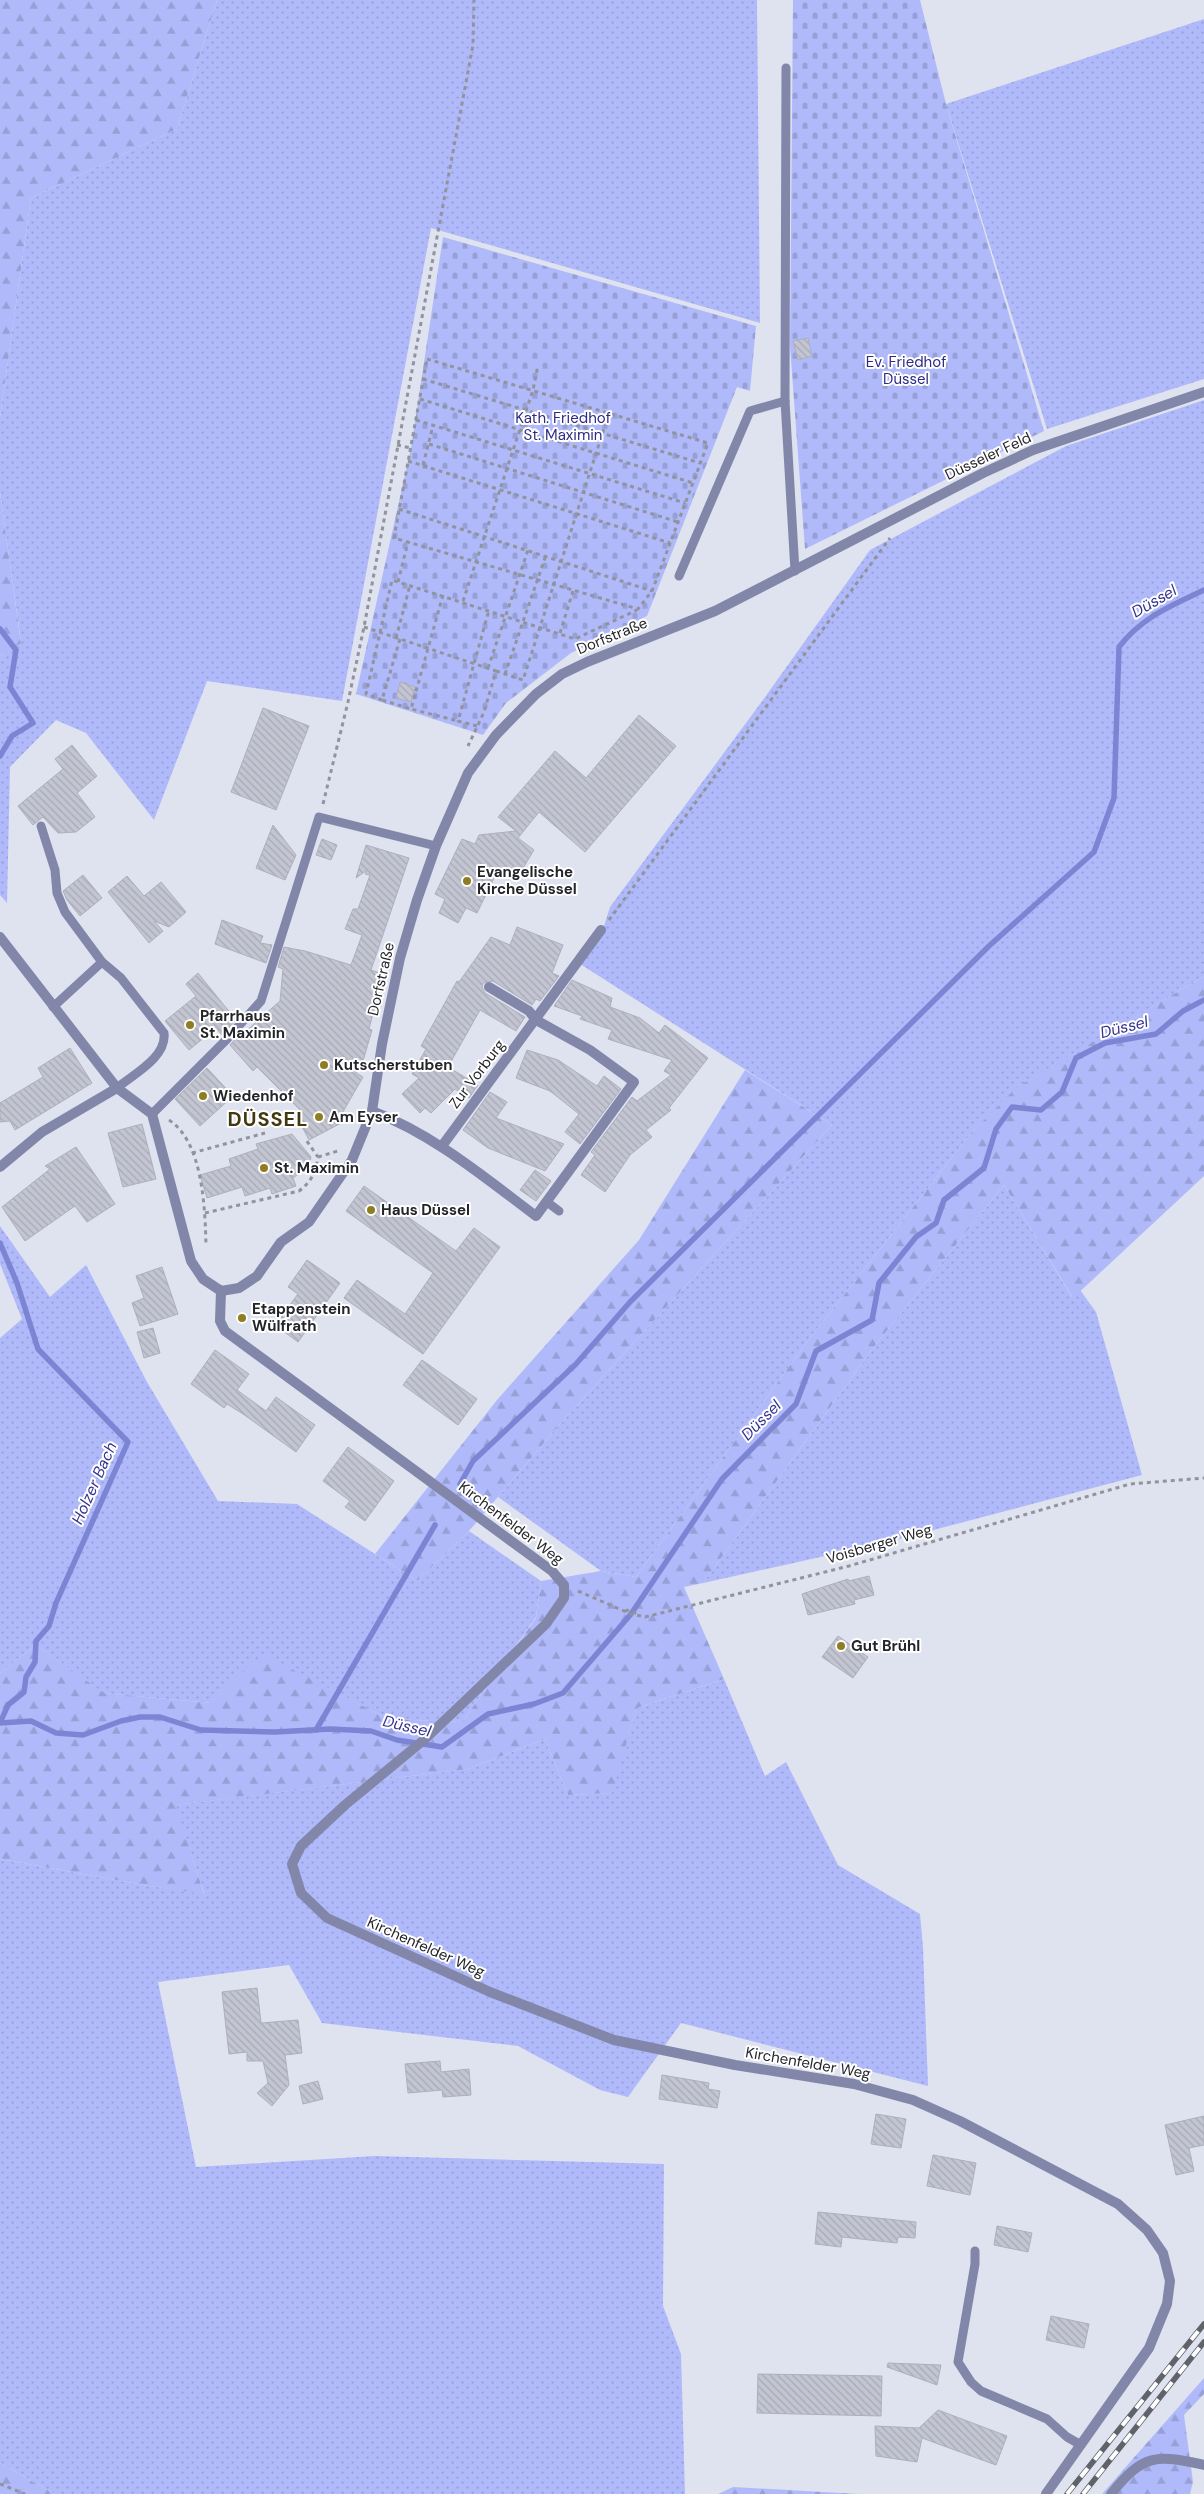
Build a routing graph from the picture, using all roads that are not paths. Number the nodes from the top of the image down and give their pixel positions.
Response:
1 (786, 68) dead end
2 (1204, 392) edge
3 (785, 401) junction
4 (795, 571) junction
5 (679, 576) dead end
6 (40, 826) dead end
7 (436, 846) junction
8 (601, 930) road end
9 (0, 937) edge
10 (102, 962) junction
11 (489, 987) dead end
12 (53, 1007) junction
13 (536, 1020) junction
14 (117, 1088) junction
15 (372, 1111) junction
16 (152, 1114) junction
17 (442, 1146) junction
18 (0, 1167) edge
19 (547, 1202) junction
20 (559, 1211) dead end
21 (221, 1291) junction
22 (975, 2251) dead end
23 (1081, 2446) junction
24 (1204, 2465) edge
25 (1046, 2494) edge
26 (1110, 2494) edge

1 - 3 lane
2 - 4 street, Düsseler Feld
3 - 4 lane
3 - 5 lane
4 - 7 street, Dorfstraße
6 - 10 lane
7 - 15 street, Dorfstraße
7 - 16 lane
8 - 13 street, Zur Vorburg
9 - 12 street
10 - 12 lane
10 - 14 lane
11 - 13 street
12 - 14 street
13 - 17 street, Zur Vorburg
13 - 19 street
14 - 16 street
14 - 18 street
15 - 17 street
15 - 21 street, Dorfstraße
16 - 21 street
17 - 19 street
19 - 20 lane
21 - 23 street, Kirchenfelder Weg
22 - 23 lane
23 - 25 street, Kirchenfelder Weg
24 - 26 street

